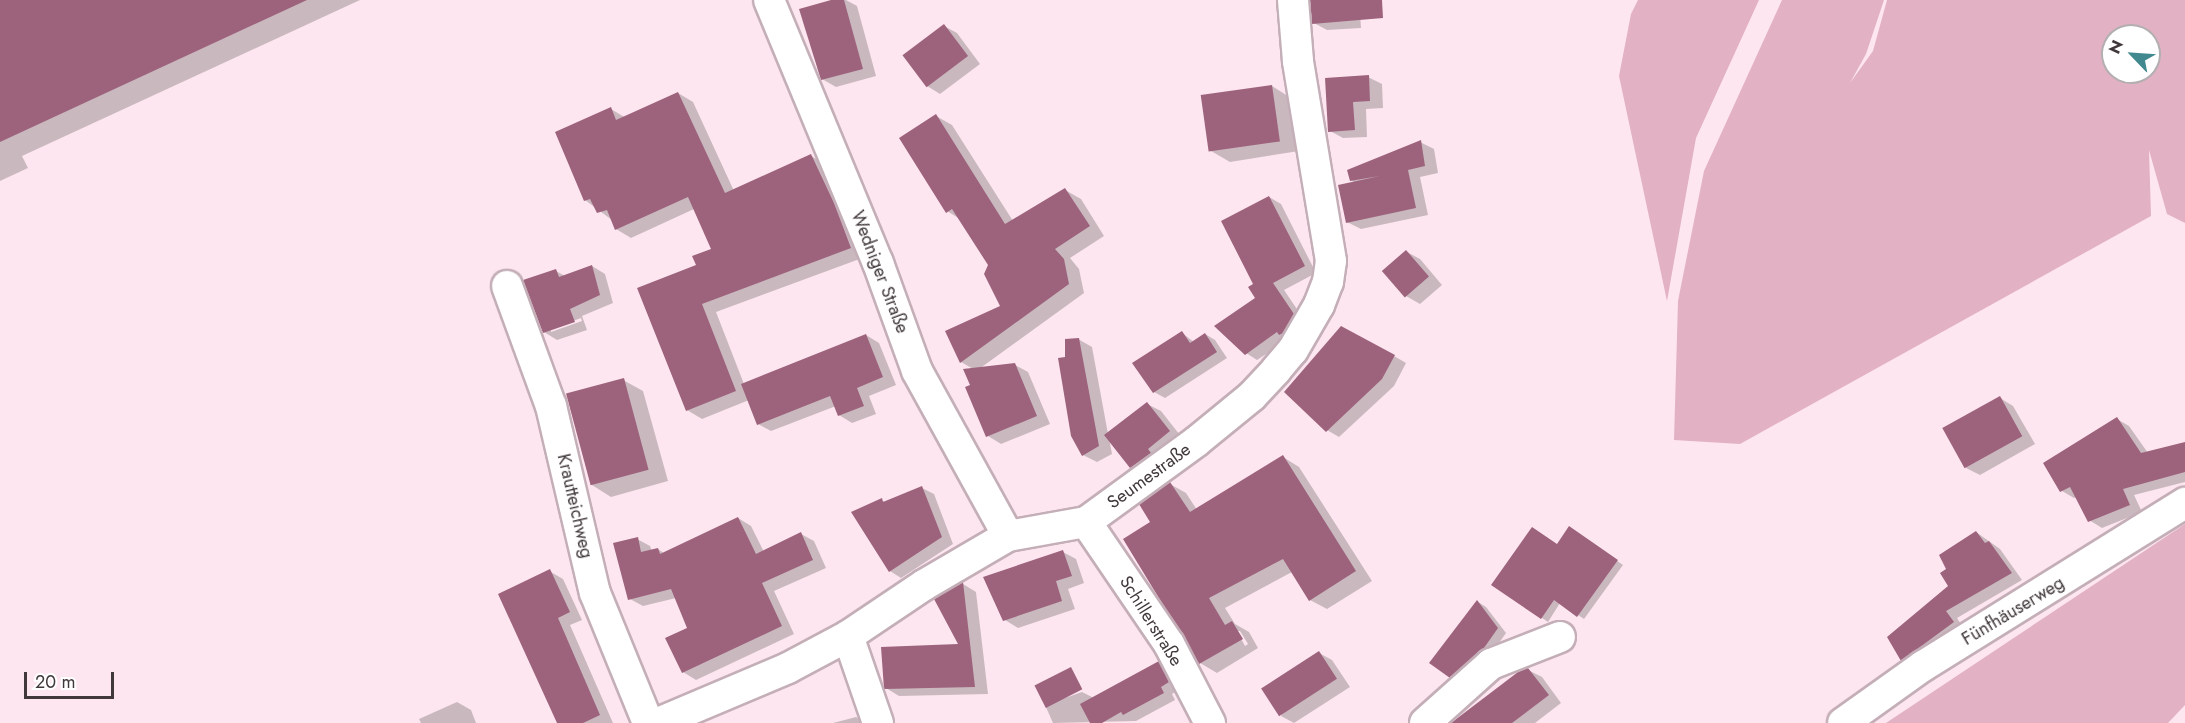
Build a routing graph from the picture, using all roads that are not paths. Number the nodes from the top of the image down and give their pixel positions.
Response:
1 (769, 0) edge
2 (1293, 0) edge
3 (507, 286) dead end
4 (2185, 503) edge
5 (1086, 522) junction
6 (1008, 536) junction
7 (848, 636) junction
8 (1560, 637) dead end
9 (648, 723) edge
10 (658, 723) edge
11 (878, 723) edge
12 (1210, 723) edge
13 (1425, 723) edge
14 (1843, 723) edge

1 - 6 street, Wedniger Straße
2 - 5 street, Seumestraße
3 - 9 street, Krautteichweg
4 - 14 street, Fünfhäuserweg
5 - 6 street, Seumestraße
5 - 12 street, Schillerstraße
6 - 7 street, Seumestraße
7 - 10 street, Seumestraße
7 - 11 street
8 - 13 street

